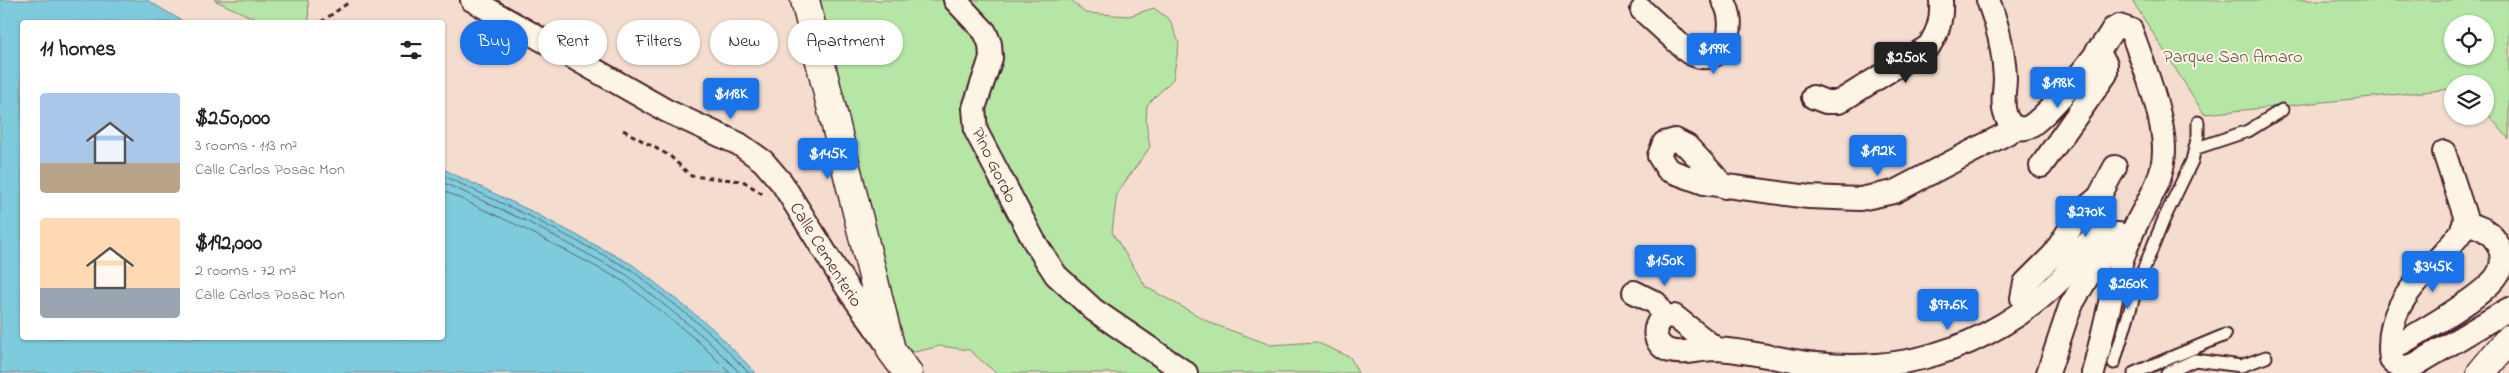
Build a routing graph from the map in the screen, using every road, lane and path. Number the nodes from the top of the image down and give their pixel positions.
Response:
1 (472, 0) edge
2 (805, 0) edge
3 (955, 0) edge
4 (1723, 0) edge
5 (1941, 0) edge
6 (1988, 0) edge
7 (348, 3) dead end
8 (1642, 10) dead end
9 (323, 20) edge
10 (2097, 51) junction
11 (1813, 97) dead end
12 (2282, 110) dead end
13 (2198, 122) dead end
14 (2017, 128) junction
15 (623, 130) dead end
16 (2197, 148) junction
17 (2444, 152) dead end
18 (2041, 166) dead end
19 (2116, 167) dead end
20 (1725, 187) dead end
21 (771, 199) dead end
22 (2465, 224) junction
23 (2124, 235) junction
24 (2128, 280) junction
25 (1634, 292) dead end
26 (2026, 307) junction
27 (2509, 309) edge
28 (1664, 317) junction
29 (2225, 334) dead end
30 (2509, 339) edge
31 (1716, 349) junction
32 (891, 350) junction
33 (2390, 350) junction
34 (2266, 358) dead end
35 (2114, 363) dead end
36 (2478, 371) edge
37 (908, 373) edge
38 (1186, 373) edge
39 (2048, 373) edge
40 (2093, 373) edge
41 (2134, 373) edge
42 (2167, 373) edge

1 - 32 street, Calle Cementerio
2 - 32 main road
3 - 38 street, Pino Gordo
4 - 8 street
5 - 11 street
6 - 14 street
7 - 9 path
10 - 14 street
10 - 18 street
10 - 23 street
12 - 16 lane
13 - 16 lane
14 - 20 street
15 - 21 path
16 - 24 lane
17 - 22 street
19 - 26 street
22 - 33 street
22 - 33 street
23 - 24 street
23 - 26 street
23 - 39 street
24 - 35 lane
24 - 40 street
25 - 28 street
26 - 31 street
27 - 33 street
28 - 31 street
28 - 31 street
29 - 41 lane
30 - 36 main road
32 - 37 main road
34 - 42 lane

